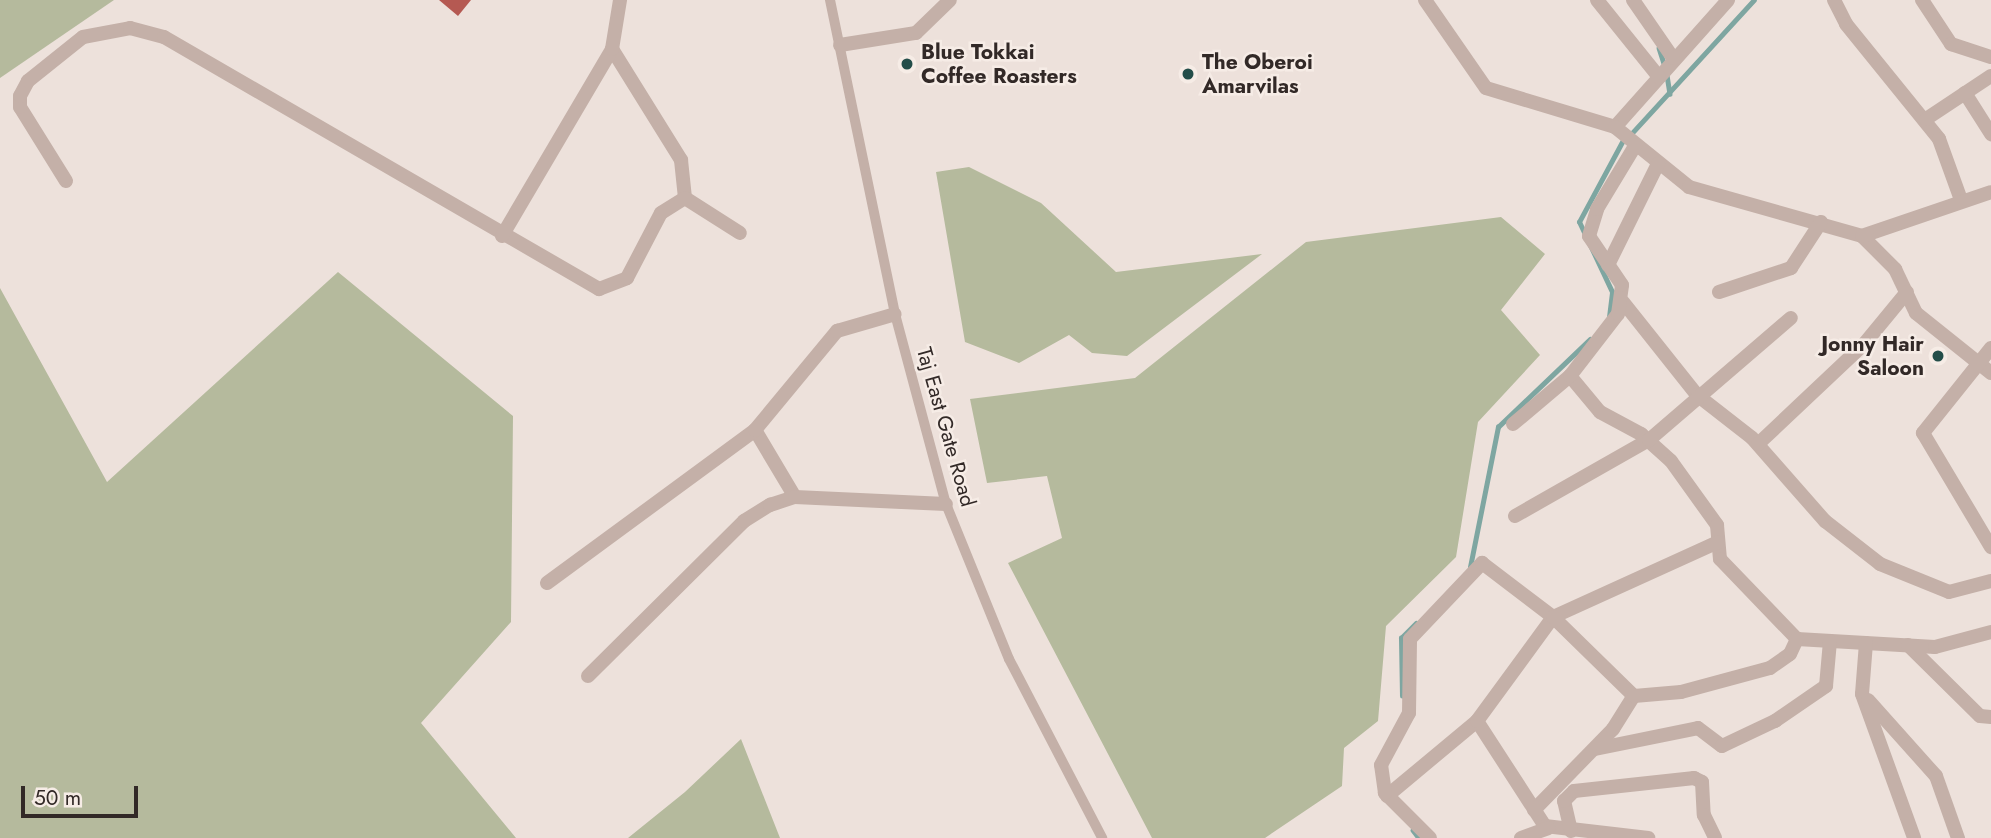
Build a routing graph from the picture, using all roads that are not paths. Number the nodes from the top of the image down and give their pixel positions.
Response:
1 (620, 0) edge
2 (830, 0) edge
3 (950, 0) edge
4 (1425, 0) edge
5 (1597, 0) edge
6 (1633, 0) edge
7 (1728, 0) edge
8 (1834, 0) edge
9 (1922, 0) edge
10 (840, 45) junction
11 (612, 50) junction
12 (1672, 58) junction
13 (1991, 58) edge
14 (1991, 76) edge
15 (1659, 77) junction
16 (1965, 93) junction
17 (1926, 119) junction
18 (1615, 128) junction
19 (1991, 134) edge
20 (1635, 146) junction
21 (1658, 164) junction
22 (66, 181) dead end
23 (1988, 197) edge
24 (685, 198) junction
25 (1960, 198) junction
26 (1821, 222) junction
27 (740, 233) dead end
28 (502, 236) junction
29 (1862, 236) junction
30 (1608, 265) junction
31 (1719, 292) dead end
32 (1907, 292) junction
33 (1623, 302) junction
34 (895, 314) junction
35 (1635, 316) junction
36 (1791, 318) dead end
37 (1612, 327) junction
38 (1991, 348) edge
39 (1985, 369) edge
40 (1570, 376) junction
41 (1697, 395) junction
42 (1513, 424) dead end
43 (755, 430) junction
44 (1648, 440) junction
45 (1758, 444) junction
46 (795, 497) junction
47 (946, 504) junction
48 (1515, 516) dead end
49 (1718, 542) junction
50 (1991, 547) edge
51 (1991, 581) edge
52 (547, 583) dead end
53 (1553, 617) junction
54 (1991, 632) edge
55 (1797, 639) junction
56 (1830, 640) junction
57 (1866, 643) junction
58 (1908, 645) junction
59 (588, 676) dead end
60 (1862, 694) junction
61 (1634, 696) junction
62 (1991, 718) edge
63 (1477, 721) junction
64 (1595, 749) junction
65 (1387, 796) junction
66 (1534, 810) junction
67 (1548, 828) junction
68 (1571, 831) junction
69 (1102, 838) edge
70 (1430, 838) edge
71 (1521, 838) edge
72 (1648, 838) edge
73 (1715, 838) edge
74 (1914, 838) edge
75 (1958, 838) edge

1 - 11 street
2 - 10 street, Taj East Gate Road
3 - 10 street
4 - 18 street
5 - 15 street
6 - 12 street
7 - 12 street
8 - 17 street
9 - 13 street
10 - 34 street, Taj East Gate Road
11 - 24 street
11 - 28 street
12 - 15 street
14 - 16 street
15 - 18 street
16 - 17 street
16 - 19 street
17 - 25 street
18 - 20 street
20 - 21 street
20 - 30 street
21 - 26 street
21 - 30 street
22 - 28 street
23 - 25 street
24 - 27 street
24 - 28 street
25 - 29 street
26 - 29 street
26 - 31 street
29 - 32 street
30 - 33 street
32 - 39 street
32 - 45 street
33 - 35 street
33 - 37 street
34 - 43 street
34 - 47 street, Taj East Gate Road
35 - 37 street
35 - 41 street
36 - 41 street
37 - 40 street
38 - 39 street
39 - 50 street
40 - 42 street
40 - 44 street
41 - 44 street
41 - 45 street
43 - 46 street
43 - 52 street
44 - 48 street
44 - 49 street
45 - 51 street
46 - 47 street
46 - 59 street
47 - 69 street, Taj East Gate Road
49 - 53 street
49 - 55 street
53 - 61 street
53 - 63 street
53 - 65 street
54 - 58 street
55 - 56 street
55 - 61 street
56 - 57 street
56 - 64 street
57 - 58 street
57 - 60 street
58 - 62 street
60 - 74 street
60 - 75 street
61 - 64 street
63 - 65 street
63 - 66 street
64 - 66 street
65 - 70 street
66 - 67 street
67 - 68 street
67 - 71 street
68 - 72 street
68 - 73 street

